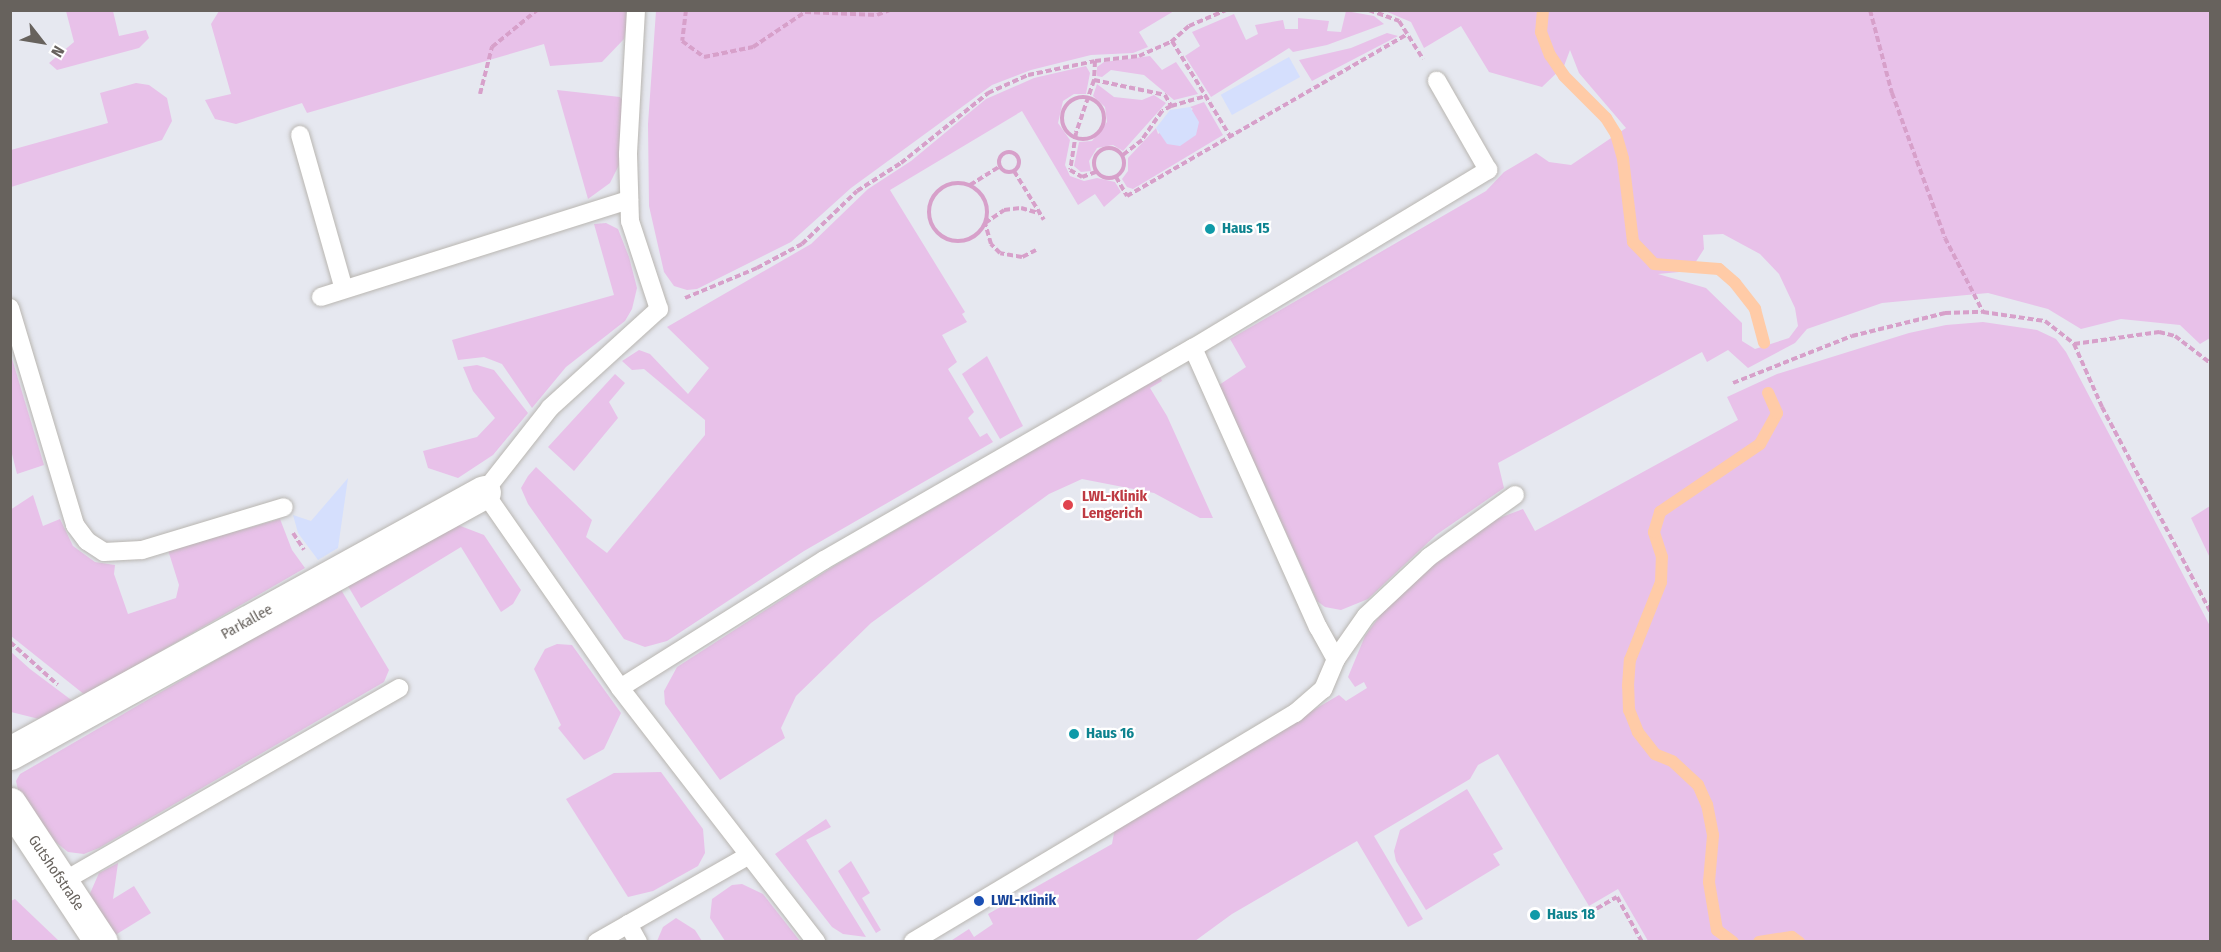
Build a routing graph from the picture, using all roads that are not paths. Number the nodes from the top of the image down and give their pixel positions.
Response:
1 (636, 10) edge
2 (1437, 81) road end
3 (300, 135) dead end
4 (629, 200) junction
5 (344, 289) junction
6 (321, 297) dead end
7 (10, 309) edge
8 (1193, 348) junction
9 (484, 492) junction
10 (1515, 495) dead end
11 (284, 507) dead end
12 (1336, 659) junction
13 (399, 688) dead end
14 (620, 688) junction
15 (10, 753) edge
16 (10, 804) edge
17 (747, 856) junction
18 (62, 882) junction
19 (628, 924) junction
20 (101, 942) edge
21 (597, 942) edge
22 (638, 942) edge
23 (816, 942) edge
24 (913, 942) edge

1 - 4 lane
2 - 8 lane
3 - 5 lane
4 - 5 lane
4 - 9 lane
5 - 6 lane
7 - 11 lane
8 - 12 lane
8 - 14 lane
9 - 14 lane
9 - 15 street, Parkallee
10 - 12 lane
12 - 24 lane
13 - 18 lane
14 - 17 lane
16 - 18 street, Gutshofstraße
17 - 19 lane
17 - 23 lane
18 - 20 street, Gutshofstraße
19 - 21 lane
19 - 22 lane

